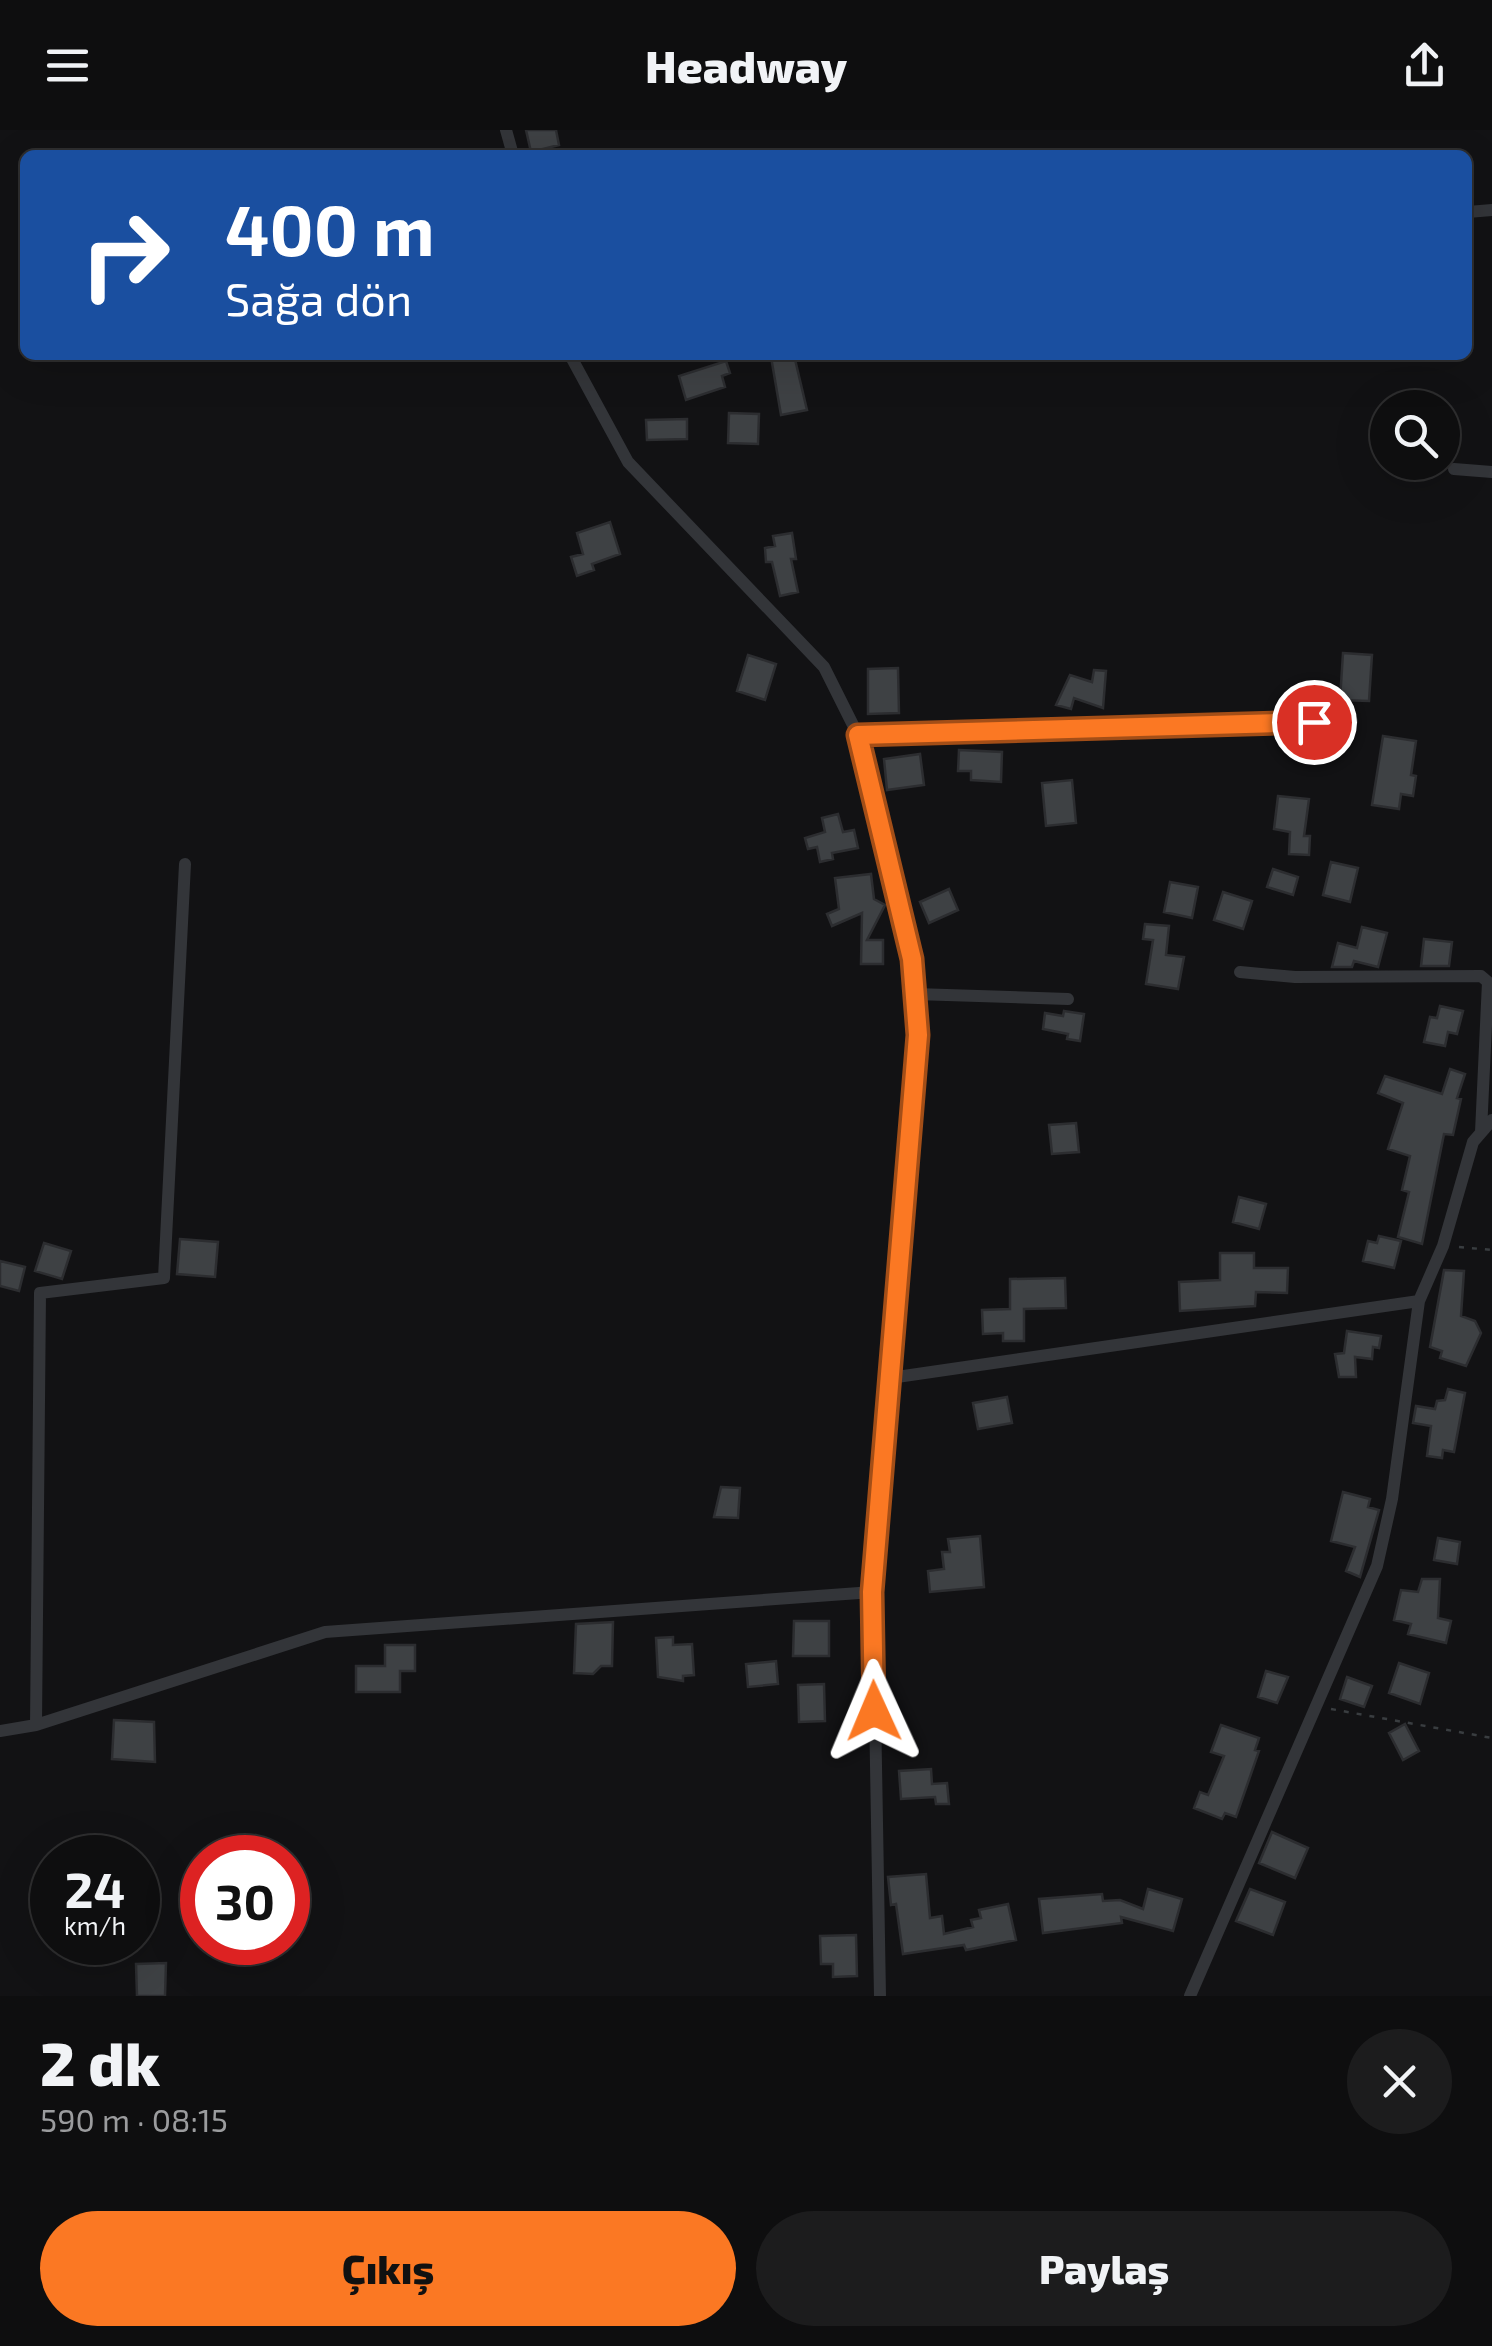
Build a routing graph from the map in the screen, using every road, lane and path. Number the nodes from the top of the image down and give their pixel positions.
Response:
1 (573, 360) edge
2 (1460, 469) edge
3 (1492, 472) edge
4 (1352, 720) dead end
5 (858, 735) junction
6 (185, 864) dead end
7 (1240, 972) dead end
8 (915, 994) junction
9 (1068, 999) dead end
10 (1492, 1120) edge
11 (1482, 1132) junction
12 (1443, 1246) junction
13 (1492, 1250) edge
14 (1419, 1301) junction
15 (890, 1378) junction
16 (872, 1592) junction
17 (1314, 1706) junction
18 (36, 1725) junction
19 (0, 1732) edge
20 (1492, 1738) edge
21 (880, 1996) edge
22 (1190, 1996) edge

1 - 5 street
2 - 3 street
4 - 5 street
5 - 8 street
6 - 18 street
7 - 11 street
8 - 9 street
8 - 15 street
10 - 11 street
11 - 12 street
12 - 13 path
12 - 14 street
14 - 15 street
14 - 17 street
15 - 16 street
16 - 18 street
16 - 21 street
17 - 20 path
17 - 22 street
18 - 19 street

